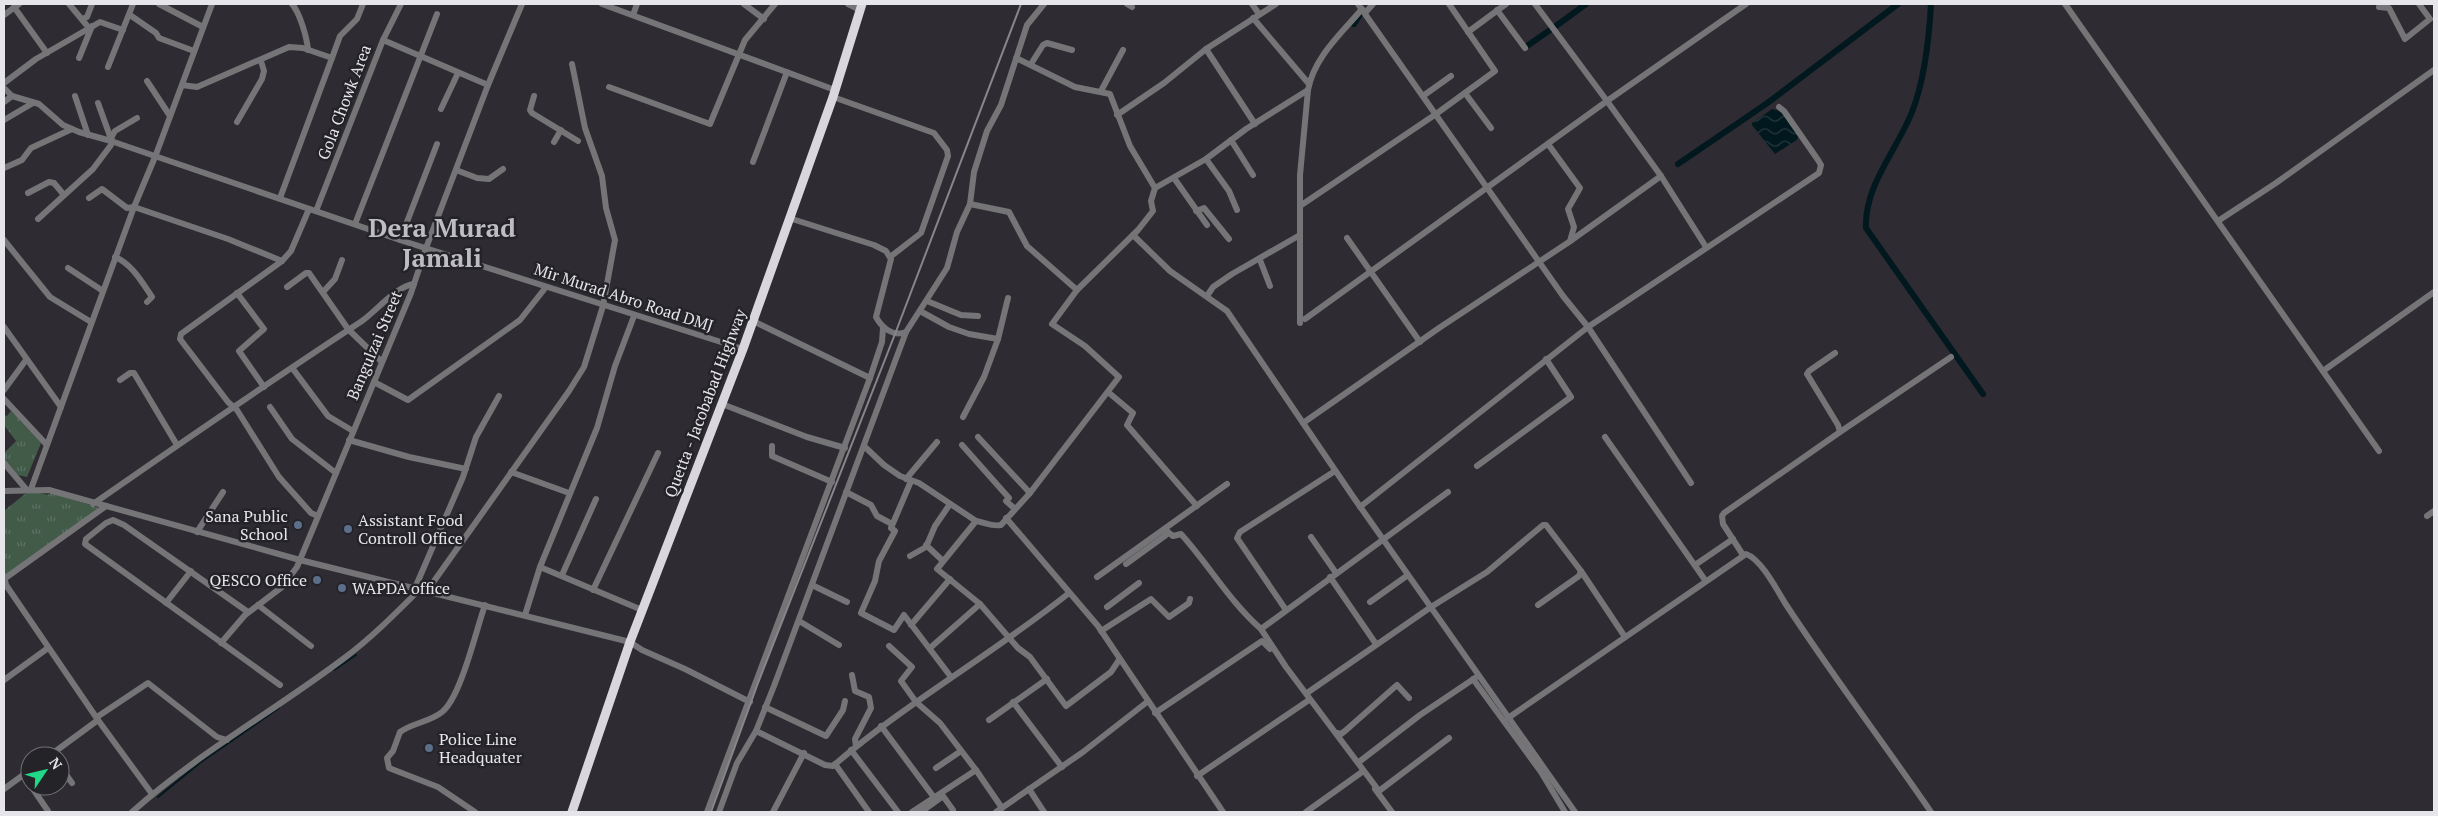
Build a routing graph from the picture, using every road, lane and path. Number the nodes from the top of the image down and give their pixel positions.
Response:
1 (68, 4) edge
2 (92, 4) edge
3 (134, 4) edge
4 (159, 4) edge
5 (212, 4) edge
6 (292, 4) edge
7 (362, 4) edge
8 (401, 4) edge
9 (522, 4) edge
10 (602, 4) edge
11 (637, 4) edge
12 (744, 4) edge
13 (775, 4) edge
14 (848, 4) edge
15 (1044, 4) edge
16 (1252, 4) edge
17 (1276, 4) edge
18 (1373, 4) edge
19 (1449, 4) edge
20 (1506, 4) edge
21 (1535, 4) edge
22 (1746, 4) edge
23 (2065, 4) edge
24 (2419, 4) edge
25 (17, 6) edge
26 (861, 7) edge
27 (2379, 7) dead end
28 (1361, 9) edge
29 (1497, 10) junction
30 (4, 14) edge
31 (130, 14) junction
32 (437, 14) dead end
33 (633, 15) junction
34 (1256, 16) junction
35 (82, 19) junction
36 (764, 19) junction
37 (2432, 22) edge
38 (90, 27) junction
39 (203, 27) junction
40 (123, 30) junction
41 (1468, 32) junction
42 (383, 40) junction
43 (1525, 48) dead end
44 (1206, 49) junction
45 (308, 50) junction
46 (1072, 50) dead end
47 (1122, 50) dead end
48 (194, 51) junction
49 (47, 53) junction
50 (740, 55) junction
51 (420, 57) junction
52 (79, 58) dead end
53 (332, 58) junction
54 (1016, 58) junction
55 (261, 61) junction
56 (572, 64) dead end
57 (1031, 64) junction
58 (108, 67) dead end
59 (2434, 70) edge
60 (787, 72) junction
61 (458, 73) junction
62 (1451, 76) dead end
63 (147, 81) dead end
64 (4, 83) edge
65 (182, 85) junction
66 (488, 85) junction
67 (608, 87) dead end
68 (1308, 87) junction
69 (4, 88) edge
70 (1101, 91) junction
71 (834, 93) junction
72 (1465, 93) junction
73 (12, 96) junction
74 (75, 96) dead end
75 (534, 96) dead end
76 (1423, 96) junction
77 (1607, 101) junction
78 (4, 102) edge
79 (33, 103) junction
80 (98, 103) dead end
81 (1778, 107) dead end
82 (441, 109) dead end
83 (1436, 114) junction
84 (1117, 115) junction
85 (170, 116) junction
86 (137, 118) dead end
87 (4, 120) edge
88 (237, 122) dead end
89 (1256, 124) junction
90 (1491, 128) dead end
91 (72, 129) junction
92 (561, 130) junction
93 (88, 135) junction
94 (111, 140) junction
95 (1232, 140) junction
96 (554, 142) dead end
97 (578, 142) dead end
98 (437, 144) dead end
99 (1548, 144) junction
100 (155, 157) junction
101 (1206, 159) junction
102 (754, 162) dead end
103 (4, 168) edge
104 (503, 169) dead end
105 (456, 170) junction
106 (1253, 175) dead end
107 (1661, 176) junction
108 (1174, 178) junction
109 (1488, 186) junction
110 (1155, 188) junction
111 (28, 193) dead end
112 (64, 195) junction
113 (88, 198) dead end
114 (280, 198) junction
115 (970, 204) junction
116 (1300, 206) junction
117 (134, 207) junction
118 (308, 209) junction
119 (1237, 210) dead end
120 (316, 211) junction
121 (1196, 211) junction
122 (788, 218) junction
123 (38, 219) dead end
124 (2218, 221) junction
125 (356, 224) junction
126 (1207, 225) dead end
127 (1133, 235) junction
128 (1300, 235) junction
129 (1347, 238) dead end
130 (1229, 239) dead end
131 (4, 240) edge
132 (400, 240) junction
133 (1569, 242) junction
134 (1706, 247) junction
135 (426, 248) junction
136 (115, 257) junction
137 (890, 257) junction
138 (342, 260) dead end
139 (1260, 260) junction
140 (282, 261) junction
141 (1540, 261) junction
142 (68, 268) dead end
143 (1370, 272) junction
144 (414, 284) junction
145 (1270, 286) dead end
146 (287, 287) dead end
147 (546, 287) junction
148 (1077, 290) junction
149 (103, 291) junction
150 (323, 292) junction
151 (2434, 292) edge
152 (237, 293) junction
153 (1207, 296) junction
154 (1008, 298) dead end
155 (926, 301) junction
156 (147, 302) dead end
157 (604, 306) junction
158 (920, 311) junction
159 (634, 316) junction
160 (978, 316) dead end
161 (753, 321) junction
162 (91, 322) junction
163 (4, 327) edge
164 (1588, 327) junction
165 (882, 328) junction
166 (348, 329) junction
167 (906, 332) junction
168 (998, 338) junction
169 (1420, 342) junction
170 (743, 350) junction
171 (1835, 353) dead end
172 (1951, 357) dead end
173 (1546, 359) junction
174 (26, 360) junction
175 (382, 362) junction
176 (293, 369) junction
177 (2323, 371) junction
178 (870, 378) junction
179 (120, 380) dead end
180 (374, 382) junction
181 (264, 387) junction
182 (4, 390) edge
183 (1108, 392) junction
184 (499, 396) dead end
185 (4, 399) edge
186 (722, 404) junction
187 (232, 406) junction
188 (270, 406) dead end
189 (61, 407) junction
190 (963, 417) dead end
191 (1303, 424) junction
192 (353, 431) junction
193 (1840, 432) junction
194 (978, 437) dead end
195 (1605, 437) dead end
196 (349, 440) junction
197 (937, 442) dead end
198 (46, 444) junction
199 (178, 445) junction
200 (962, 445) dead end
201 (772, 446) dead end
202 (864, 446) junction
203 (845, 448) junction
204 (2379, 451) dead end
205 (658, 453) dead end
206 (4, 463) edge
207 (1478, 466) dead end
208 (466, 468) junction
209 (1335, 471) junction
210 (511, 472) junction
211 (336, 473) junction
212 (908, 480) junction
213 (832, 482) junction
214 (1691, 483) dead end
215 (1227, 484) dead end
216 (29, 489) junction
217 (4, 490) edge
218 (223, 492) dead end
219 (846, 492) junction
220 (1448, 492) dead end
221 (569, 493) junction
222 (1030, 494) junction
223 (596, 499) dead end
224 (93, 504) junction
225 (950, 504) junction
226 (106, 506) junction
227 (1197, 506) junction
228 (1360, 507) junction
229 (1016, 509) junction
230 (2434, 511) edge
231 (318, 516) junction
232 (2427, 516) dead end
233 (1006, 518) junction
234 (976, 521) junction
235 (892, 524) junction
236 (1166, 530) junction
237 (197, 532) junction
238 (1311, 537) dead end
239 (1733, 538) junction
240 (1384, 540) junction
241 (926, 545) junction
242 (1743, 555) junction
243 (910, 556) dead end
244 (300, 560) junction
245 (943, 561) junction
246 (1126, 564) dead end
247 (1695, 565) junction
248 (540, 567) junction
249 (191, 571) junction
250 (1581, 571) junction
251 (1333, 575) junction
252 (562, 576) junction
253 (1408, 576) junction
254 (4, 577) edge
255 (1097, 577) dead end
256 (950, 579) junction
257 (1705, 580) junction
258 (1139, 583) dead end
259 (812, 585) junction
260 (416, 588) junction
261 (593, 590) junction
262 (427, 591) junction
263 (1069, 593) junction
264 (1190, 599) dead end
265 (847, 602) dead end
266 (1370, 602) dead end
267 (166, 603) junction
268 (980, 604) junction
269 (258, 605) junction
270 (485, 605) junction
271 (1538, 605) dead end
272 (1107, 607) dead end
273 (1431, 607) junction
274 (642, 610) junction
275 (1286, 610) junction
276 (248, 612) junction
277 (525, 615) junction
278 (799, 621) junction
279 (911, 625) junction
280 (1261, 629) junction
281 (1101, 631) junction
282 (1625, 637) junction
283 (1009, 638) junction
284 (630, 642) junction
285 (221, 643) junction
286 (1376, 644) junction
287 (839, 645) dead end
288 (310, 646) dead end
289 (889, 646) dead end
290 (48, 648) junction
291 (930, 648) junction
292 (1119, 660) junction
293 (852, 675) dead end
294 (952, 677) junction
295 (1476, 678) junction
296 (4, 680) edge
297 (1047, 680) junction
298 (280, 685) dead end
299 (1308, 696) junction
300 (1409, 698) dead end
301 (845, 701) dead end
302 (750, 702) junction
303 (916, 702) junction
304 (1013, 702) junction
305 (1148, 702) junction
306 (765, 706) junction
307 (1155, 713) junction
308 (1508, 718) junction
309 (98, 719) junction
310 (989, 720) dead end
311 (881, 726) junction
312 (756, 730) junction
313 (1337, 733) junction
314 (1449, 738) dead end
315 (226, 740) junction
316 (63, 746) edge
317 (854, 748) junction
318 (961, 752) junction
319 (804, 753) junction
320 (1359, 762) junction
321 (835, 764) junction
322 (1062, 766) junction
323 (936, 768) dead end
324 (976, 770) junction
325 (1362, 772) junction
326 (1197, 776) junction
327 (20, 778) edge
328 (70, 780) edge
329 (72, 783) dead end
330 (4, 789) edge
331 (1029, 789) junction
332 (152, 794) junction
333 (38, 796) edge
334 (934, 796) junction
335 (1002, 808) junction
336 (953, 810) dead end
337 (48, 811) dead end
338 (132, 812) edge
339 (475, 812) edge
340 (572, 812) edge
341 (707, 812) edge
342 (719, 812) edge
343 (773, 812) edge
344 (869, 812) edge
345 (898, 812) edge
346 (912, 812) edge
347 (921, 812) edge
348 (996, 812) edge
349 (1044, 812) edge
350 (1223, 812) edge
351 (1306, 812) edge
352 (1392, 812) edge
353 (1565, 812) edge
354 (1575, 812) edge
355 (1931, 812) edge

1 - 35 street
2 - 35 street
3 - 31 street
4 - 39 street
5 - 39 street
6 - 45 street
7 - 53 street
8 - 42 street, Gola Chowk Area
9 - 66 street, Bangulzai Street
10 - 33 street
11 - 33 street
12 - 36 street
13 - 36 street
14 - 26 street
15 - 54 street
16 - 34 street
17 - 34 street
18 - 28 street
19 - 41 street
20 - 29 street
21 - 77 street
22 - 77 street
23 - 124 street
24 - 37 street
25 - 30 street
25 - 49 street
26 - 71 highway, Quetta - Jacobabad Highway
27 - 37 street
28 - 68 street
28 - 76 street
29 - 41 street
29 - 43 street
31 - 40 street
31 - 48 street
32 - 51 street
33 - 50 street
34 - 44 street
34 - 68 street
35 - 38 street
36 - 50 street
38 - 40 street
38 - 49 street
38 - 52 street
39 - 48 street
40 - 58 street
41 - 72 street
42 - 51 street
42 - 120 street, Gola Chowk Area
44 - 84 street
44 - 89 street
45 - 53 street
45 - 55 street
46 - 57 street
47 - 70 street
48 - 65 street
49 - 64 street
50 - 60 street
50 - 67 street
51 - 61 street
51 - 125 street
53 - 114 street
54 - 57 street
54 - 115 street
55 - 65 street
55 - 88 street
56 - 157 street
57 - 70 street
59 - 124 street
60 - 71 street
60 - 102 street
61 - 66 street
61 - 82 street
62 - 76 street
63 - 85 street
65 - 85 street
66 - 105 street, Bangulzai Street
68 - 89 street
68 - 116 street
69 - 73 street
70 - 84 street
71 - 122 highway, Quetta - Jacobabad Highway
71 - 137 street
72 - 83 street
72 - 90 street
73 - 78 street
73 - 79 street, Mir Murad Abro Road DMJ
74 - 93 street
75 - 92 street
76 - 83 street
77 - 99 street
77 - 107 street
79 - 87 street
79 - 91 street, Mir Murad Abro Road DMJ
80 - 94 street
81 - 134 street
83 - 109 street
83 - 116 street
84 - 110 street
85 - 100 street
86 - 94 street
89 - 95 street
91 - 93 street, Mir Murad Abro Road DMJ
91 - 103 street
92 - 96 street
92 - 97 street
93 - 94 street, Mir Murad Abro Road DMJ
94 - 100 street, Mir Murad Abro Road DMJ
94 - 112 street
95 - 101 street
95 - 106 street
98 - 132 street
99 - 109 street
99 - 133 street
100 - 114 street, Mir Murad Abro Road DMJ
100 - 117 street
101 - 108 street
101 - 119 street
104 - 105 street
105 - 135 street, Bangulzai Street
107 - 133 street
107 - 134 street
108 - 110 street
108 - 121 street
109 - 141 street
109 - 143 street
110 - 127 street
111 - 112 street
112 - 123 street
113 - 117 street
114 - 118 street, Mir Murad Abro Road DMJ
115 - 148 street
115 - 155 street
116 - 128 street
117 - 136 street
117 - 140 street
118 - 120 street, Mir Murad Abro Road DMJ
118 - 140 street
120 - 125 street, Mir Murad Abro Road DMJ
121 - 126 street
121 - 130 street
122 - 137 street
122 - 161 highway, Quetta - Jacobabad Highway
124 - 177 street
125 - 132 street, Mir Murad Abro Road DMJ
127 - 148 street
127 - 153 street
128 - 139 street
128 - 143 street
129 - 143 street
131 - 162 street
132 - 135 street, Mir Murad Abro Road DMJ
133 - 141 street
134 - 164 street
135 - 144 street, Bangulzai Street
135 - 147 street, Mir Murad Abro Road DMJ
136 - 149 street
136 - 156 street
137 - 165 street
138 - 150 street
139 - 145 street
139 - 153 street
140 - 152 street
141 - 164 street
141 - 169 street
142 - 149 street
143 - 169 street
144 - 166 street
144 - 175 street, Bangulzai Street
146 - 150 street
147 - 157 street, Mir Murad Abro Road DMJ
147 - 180 street
148 - 183 street
149 - 162 street
150 - 166 street
151 - 177 street
152 - 181 street
152 - 187 street
153 - 191 street
154 - 168 street
155 - 158 street
155 - 160 street
157 - 159 street, Mir Murad Abro Road DMJ
157 - 210 street
158 - 167 street
158 - 168 street
159 - 170 street, Mir Murad Abro Road DMJ
159 - 221 street
161 - 170 highway, Quetta - Jacobabad Highway
161 - 178 street
162 - 189 street
163 - 174 street
164 - 173 street
164 - 214 street
165 - 167 street
165 - 178 street
166 - 175 street
166 - 176 street
167 - 202 street
168 - 190 street
169 - 191 street
170 - 186 highway, Quetta - Jacobabad Highway
171 - 193 street
172 - 193 street
173 - 207 street
173 - 228 street
174 - 182 street
174 - 189 street
175 - 180 street, Bangulzai Street
176 - 181 street
176 - 192 street
177 - 204 street
178 - 203 street
179 - 199 street
180 - 192 street, Bangulzai Street
181 - 187 street
183 - 222 street
183 - 227 street
184 - 208 street
185 - 198 street
186 - 203 street
186 - 274 highway, Quetta - Jacobabad Highway
187 - 199 street
187 - 231 street
188 - 211 street
189 - 198 street
191 - 209 street
192 - 196 street, Bangulzai Street
193 - 239 street
194 - 222 street
195 - 247 street
196 - 208 street
196 - 211 street, Bangulzai Street
197 - 212 street
198 - 216 street
199 - 224 street
200 - 229 street
201 - 213 street
202 - 212 street
202 - 219 street
203 - 213 street
205 - 261 street
206 - 216 street
208 - 260 street
209 - 228 street
209 - 275 street
210 - 221 street
210 - 262 street
211 - 231 street, Bangulzai Street
212 - 225 street
212 - 235 street
213 - 302 street
215 - 227 street
216 - 217 street
216 - 224 street
218 - 237 street
219 - 235 street
219 - 259 street
220 - 240 street
221 - 248 street
222 - 229 street
223 - 252 street
224 - 226 street
225 - 234 street
225 - 241 street
226 - 237 street
226 - 254 street
227 - 236 street
228 - 240 street
229 - 233 street
230 - 232 street
231 - 244 street, Bangulzai Street
233 - 234 street
233 - 263 street
234 - 245 street
235 - 279 street
236 - 246 street
236 - 255 street
236 - 280 street
237 - 244 street
238 - 251 street
239 - 242 street
239 - 247 street
240 - 251 street
240 - 253 street
241 - 243 street
241 - 245 street
242 - 257 street
242 - 355 street
244 - 260 street
244 - 269 street, Bangulzai Street
245 - 256 street
247 - 257 street
248 - 252 street
248 - 277 street
249 - 267 street
249 - 267 street
249 - 276 street
250 - 271 street
250 - 273 street
250 - 282 street
251 - 275 street
251 - 286 street
252 - 261 street
253 - 266 street
253 - 273 street
254 - 290 street
256 - 268 street
256 - 279 street
257 - 282 street
258 - 272 street
259 - 265 street
259 - 278 street
260 - 262 street
260 - 315 street
261 - 274 street
262 - 270 street
263 - 281 street
263 - 283 street
264 - 281 street
267 - 285 street
268 - 283 street
268 - 291 street
269 - 276 street, Bangulzai Street
269 - 288 street
270 - 277 street
270 - 339 street
273 - 286 street
273 - 295 street
274 - 284 highway, Quetta - Jacobabad Highway
275 - 280 street
276 - 285 street, Bangulzai Street
277 - 284 street
278 - 287 street
278 - 306 street
279 - 291 street
280 - 299 street
281 - 292 street
282 - 308 street
283 - 294 street
283 - 297 street
284 - 302 street
284 - 340 highway, Quetta - Jacobabad Highway
285 - 298 street
286 - 299 street
289 - 303 street
290 - 296 street
290 - 309 street
291 - 294 street
292 - 297 street
292 - 305 street
293 - 317 street
294 - 303 street
295 - 308 street
295 - 320 street
295 - 353 street
297 - 304 street
299 - 307 street
299 - 313 street
299 - 325 street
299 - 326 street
300 - 313 street
301 - 306 street
302 - 341 street
303 - 311 street
303 - 318 street
304 - 310 street
304 - 322 street
305 - 307 street
305 - 322 street
306 - 312 street
307 - 326 street
308 - 354 street
309 - 315 street
309 - 316 street
309 - 332 street
311 - 317 street
311 - 334 street
312 - 319 street
312 - 342 street
313 - 320 street
314 - 320 street
315 - 332 street
317 - 321 street
317 - 345 street
318 - 323 street
318 - 324 street
319 - 321 street
319 - 343 street
321 - 344 street
322 - 331 street
324 - 334 street
324 - 335 street
325 - 351 street
325 - 352 street
326 - 350 street
327 - 330 street
328 - 329 street
331 - 335 street
331 - 349 street
332 - 338 street
333 - 337 street
334 - 346 street
335 - 348 street
336 - 347 street

